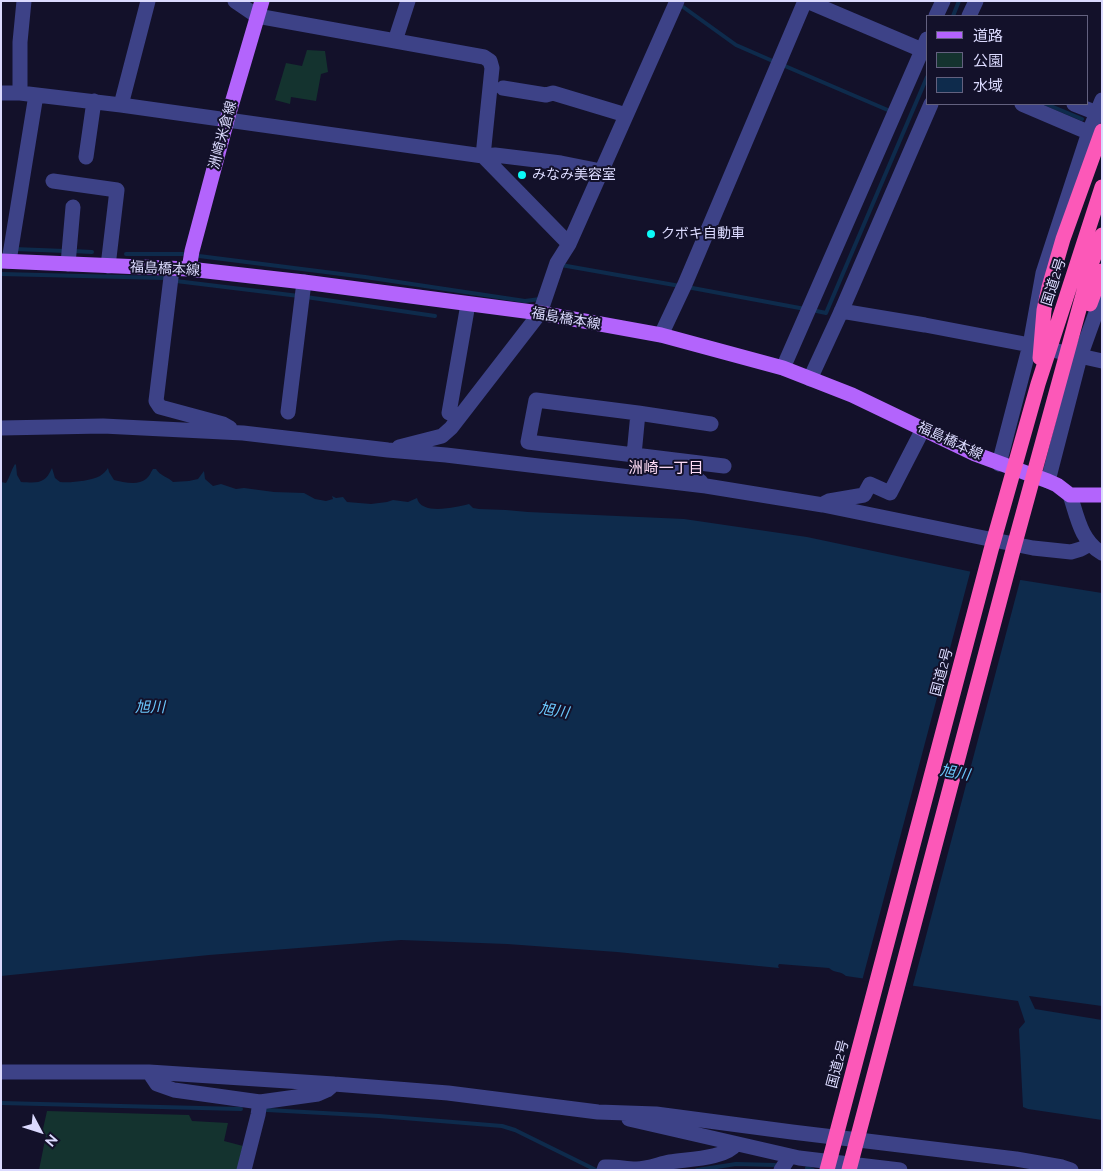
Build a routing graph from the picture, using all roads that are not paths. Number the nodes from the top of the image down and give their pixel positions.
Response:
1 (24, 1) edge
2 (148, 1) edge
3 (235, 1) edge
4 (408, 1) edge
5 (677, 1) edge
6 (806, 1) edge
7 (943, 1) edge
8 (976, 1) edge
9 (260, 8) edge
10 (936, 15) edge
11 (969, 15) edge
12 (395, 41) junction
13 (924, 49) edge
14 (503, 88) dead end
15 (1, 93) edge
16 (20, 93) junction
17 (36, 98) junction
18 (121, 104) junction
19 (94, 105) junction
20 (931, 105) edge
21 (1024, 105) edge
22 (1079, 105) edge
23 (1100, 109) edge
24 (626, 115) junction
25 (227, 120) junction
26 (1097, 134) edge
27 (483, 156) junction
28 (86, 157) dead end
29 (601, 171) junction
30 (53, 180) dead end
31 (1102, 186) edge
32 (73, 207) dead end
33 (1102, 235) edge
34 (568, 244) junction
35 (8, 255) edge
36 (69, 256) junction
37 (108, 266) junction
38 (172, 269) junction
39 (189, 269) junction
40 (1102, 271) edge
41 (302, 291) junction
42 (1102, 296) edge
43 (468, 304) junction
44 (543, 304) junction
45 (840, 314) junction
46 (661, 336) junction
47 (1030, 345) junction
48 (1074, 353) junction
49 (1102, 361) edge
50 (783, 368) junction
51 (810, 379) junction
52 (1038, 384) junction
53 (288, 412) dead end
54 (449, 412) dead end
55 (638, 413) junction
56 (711, 424) dead end
57 (1, 428) edge
58 (923, 429) junction
59 (243, 433) junction
60 (388, 450) junction
61 (634, 456) junction
62 (999, 464) junction
63 (724, 466) dead end
64 (1048, 481) junction
65 (706, 486) junction
66 (1070, 495) junction
67 (1102, 495) edge
68 (823, 505) junction
69 (1096, 549) edge
70 (1, 1072) edge
71 (149, 1072) junction
72 (334, 1084) junction
73 (260, 1102) junction
74 (598, 1112) junction
75 (736, 1144) junction
76 (795, 1161) edge
77 (873, 1168) edge
78 (244, 1170) edge
79 (604, 1170) edge
80 (781, 1170) edge
81 (827, 1170) edge
82 (849, 1170) edge
83 (900, 1170) edge
84 (1071, 1170) edge

1 - 16 street
2 - 18 street
3 - 9 street
4 - 12 street
5 - 24 street
6 - 13 street
6 - 46 street
7 - 10 street
8 - 11 street
9 - 12 street
9 - 25 main road, 洲崎米倉線
12 - 27 street
13 - 50 street
14 - 24 street
15 - 16 street
16 - 17 street
17 - 19 street
17 - 35 street
18 - 19 street
18 - 25 street
19 - 28 street
20 - 45 street
21 - 26 street
22 - 23 street
23 - 26 street
24 - 29 street
25 - 27 street
25 - 39 main road, 洲崎米倉線
26 - 47 street
26 - 52 highway
27 - 29 street
27 - 34 street
29 - 34 street
30 - 37 street
31 - 52 highway, 国道2号
32 - 36 street
33 - 48 highway
34 - 44 street
35 - 36 main road, 福島橋本線
36 - 37 main road, 福島橋本線
37 - 38 main road, 福島橋本線
38 - 39 main road, 福島橋本線
38 - 59 street
39 - 41 main road, 福島橋本線
40 - 48 highway
41 - 43 main road, 福島橋本線
41 - 53 street
42 - 48 street
43 - 44 main road, 福島橋本線
43 - 54 street
44 - 46 main road, 福島橋本線
44 - 60 street
45 - 47 street
45 - 51 street
46 - 50 main road, 福島橋本線
47 - 48 street
47 - 62 street
48 - 49 street
48 - 64 street
48 - 82 highway
50 - 51 main road, 福島橋本線
51 - 58 main road, 福島橋本線
52 - 81 highway, 国道2号
55 - 56 street
55 - 61 street
55 - 61 street
57 - 59 street
58 - 62 main road, 福島橋本線
58 - 68 street
59 - 60 street
60 - 65 street
61 - 63 street
61 - 65 street
62 - 64 main road, 福島橋本線
64 - 66 main road, 福島橋本線
65 - 68 street
66 - 67 main road
66 - 69 street
68 - 69 street
70 - 71 street
71 - 72 street
71 - 73 street
72 - 73 street
72 - 74 street
73 - 78 street
74 - 75 street
74 - 84 street
75 - 76 street
75 - 79 street
76 - 77 street
76 - 80 street
77 - 83 street

